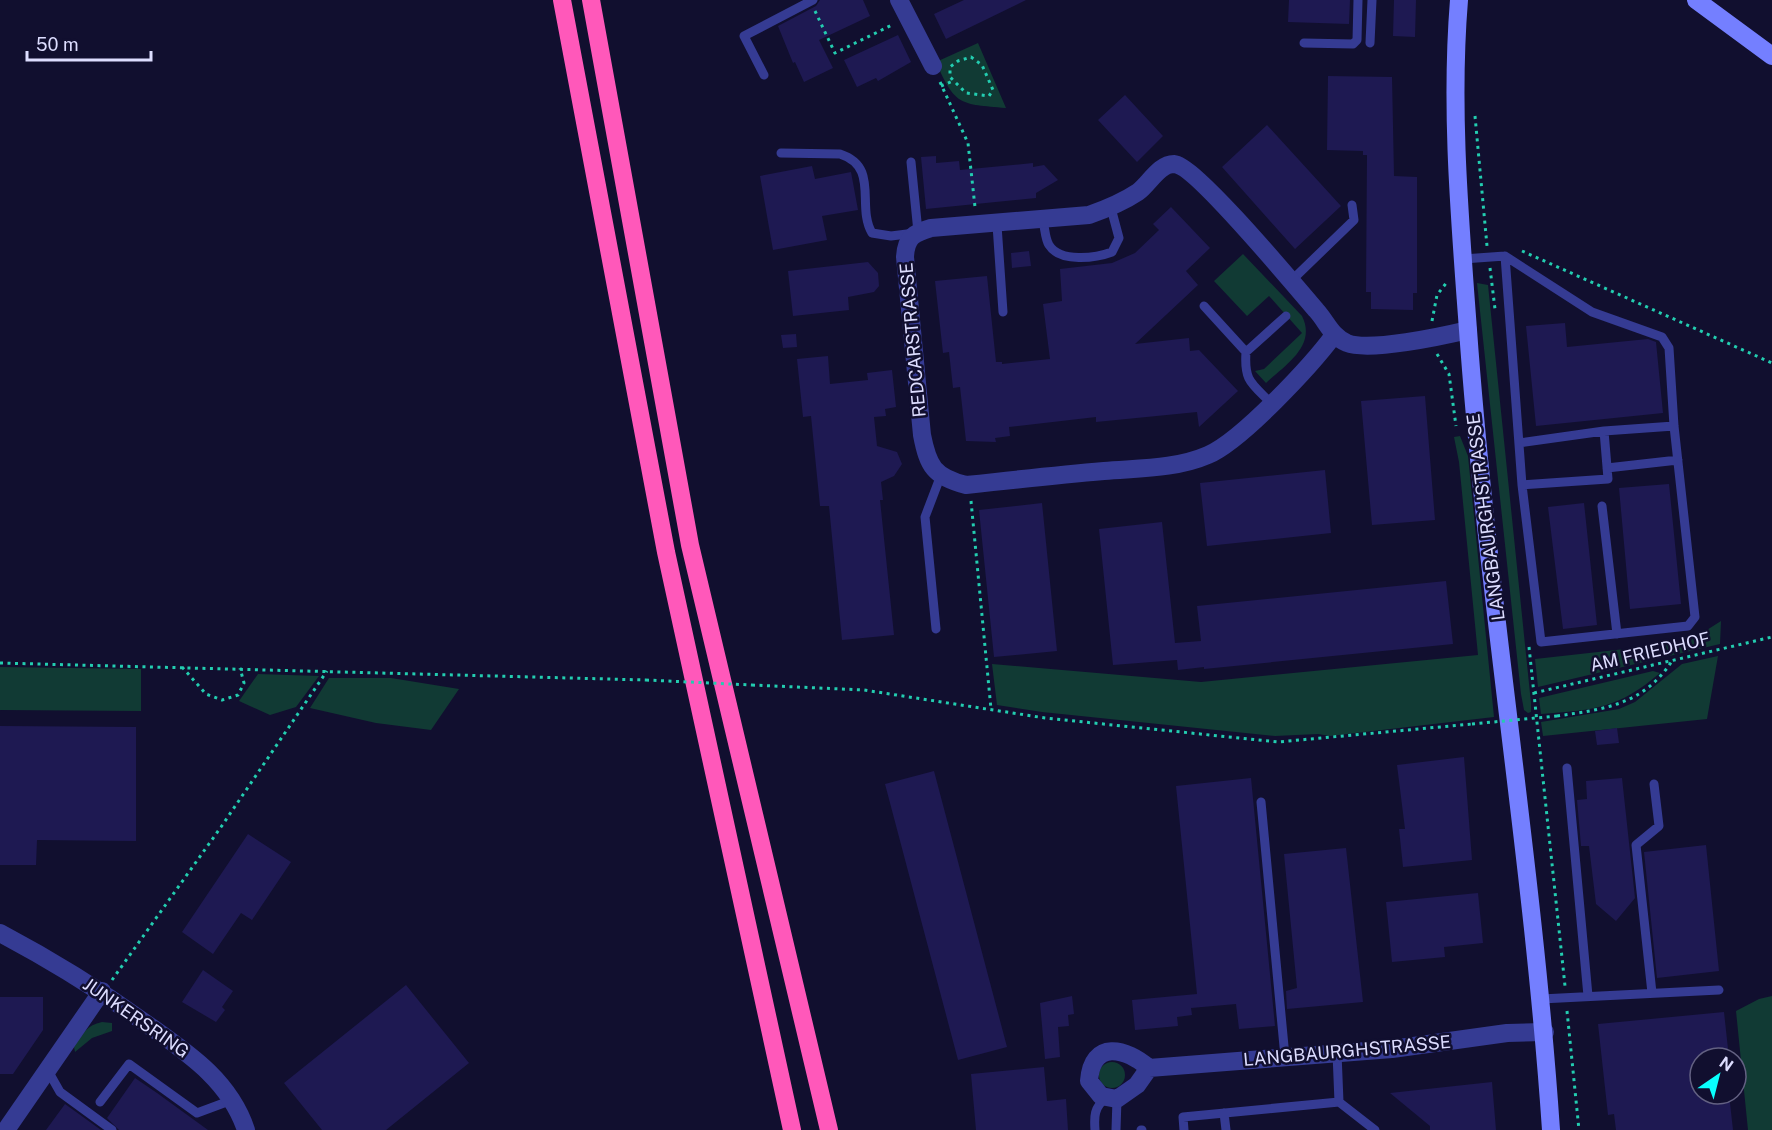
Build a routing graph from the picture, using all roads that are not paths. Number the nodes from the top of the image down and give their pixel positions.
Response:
1 (562, 0) edge
2 (591, 0) edge
3 (899, 0) edge
4 (1358, 0) edge
5 (1372, 0) edge
6 (1459, 0) edge
7 (1696, 0) edge
8 (812, 1) edge
9 (1370, 42) dead end
10 (1304, 44) dead end
11 (1772, 56) edge
12 (933, 66) road end
13 (764, 75) dead end
14 (781, 153) dead end
15 (911, 162) dead end
16 (1352, 205) dead end
17 (1111, 208) junction
18 (1043, 221) junction
19 (997, 225) junction
20 (916, 232) junction
21 (1505, 256) junction
22 (1463, 259) junction
23 (1291, 281) junction
24 (1204, 306) dead end
25 (1003, 312) dead end
26 (1286, 316) dead end
27 (1468, 330) junction
28 (1334, 335) junction
29 (1246, 352) junction
30 (1270, 403) junction
31 (1674, 426) junction
32 (1604, 431) junction
33 (1519, 443) junction
34 (1678, 460) junction
35 (1607, 468) junction
36 (941, 475) junction
37 (1522, 485) junction
38 (1602, 506) dead end
39 (936, 629) dead end
40 (1617, 634) junction
41 (1567, 768) dead end
42 (1654, 784) dead end
43 (1261, 802) dead end
44 (0, 933) edge
45 (1719, 990) dead end
46 (102, 992) junction
47 (1652, 993) junction
48 (1588, 996) junction
49 (1541, 999) junction
50 (1545, 1032) junction
51 (1337, 1053) junction
52 (1285, 1057) junction
53 (1149, 1068) junction
54 (47, 1069) junction
55 (1111, 1098) junction
56 (232, 1100) junction
57 (100, 1102) dead end
58 (1340, 1102) junction
59 (1224, 1113) junction
60 (6, 1130) edge
61 (112, 1130) edge
62 (246, 1130) edge
63 (792, 1130) edge
64 (829, 1130) edge
65 (1095, 1130) edge
66 (1116, 1130) edge
67 (1184, 1130) edge
68 (1226, 1130) edge
69 (1375, 1130) edge
70 (1551, 1130) edge

1 - 63 highway
2 - 64 highway
3 - 12 street
4 - 10 lane
5 - 9 lane
6 - 22 main road, LANGBAURGHSTRASSE
7 - 11 main road
8 - 13 lane
14 - 20 lane
15 - 20 lane
16 - 23 lane
17 - 18 street
17 - 18 lane
17 - 23 street
18 - 19 street
19 - 20 street
19 - 25 lane
20 - 36 street, REDCARSTRASSE
21 - 22 lane
21 - 31 lane
21 - 33 lane
22 - 27 main road, LANGBAURGHSTRASSE
23 - 28 street
24 - 29 lane
26 - 29 lane
27 - 28 street
27 - 49 main road, LANGBAURGHSTRASSE
28 - 30 street
29 - 30 lane
30 - 36 street
31 - 32 lane
31 - 34 lane
32 - 33 lane
32 - 35 lane
33 - 37 lane
34 - 35 lane
34 - 40 lane
35 - 37 lane
36 - 39 lane
37 - 40 lane
38 - 40 lane
41 - 48 lane
42 - 47 lane
43 - 52 lane
44 - 46 street, JUNKERSRING
45 - 47 lane
46 - 54 street
46 - 56 street, JUNKERSRING
47 - 48 lane
48 - 49 lane
49 - 50 main road, LANGBAURGHSTRASSE
50 - 51 street, LANGBAURGHSTRASSE
50 - 70 main road, LANGBAURGHSTRASSE
51 - 52 street, LANGBAURGHSTRASSE
51 - 58 lane
52 - 53 street, LANGBAURGHSTRASSE
53 - 55 street
53 - 55 street
54 - 60 street
54 - 61 lane
55 - 65 lane
55 - 66 lane
56 - 57 lane
56 - 62 street, JUNKERSRING
58 - 59 lane
58 - 69 lane
59 - 67 lane
59 - 68 lane

